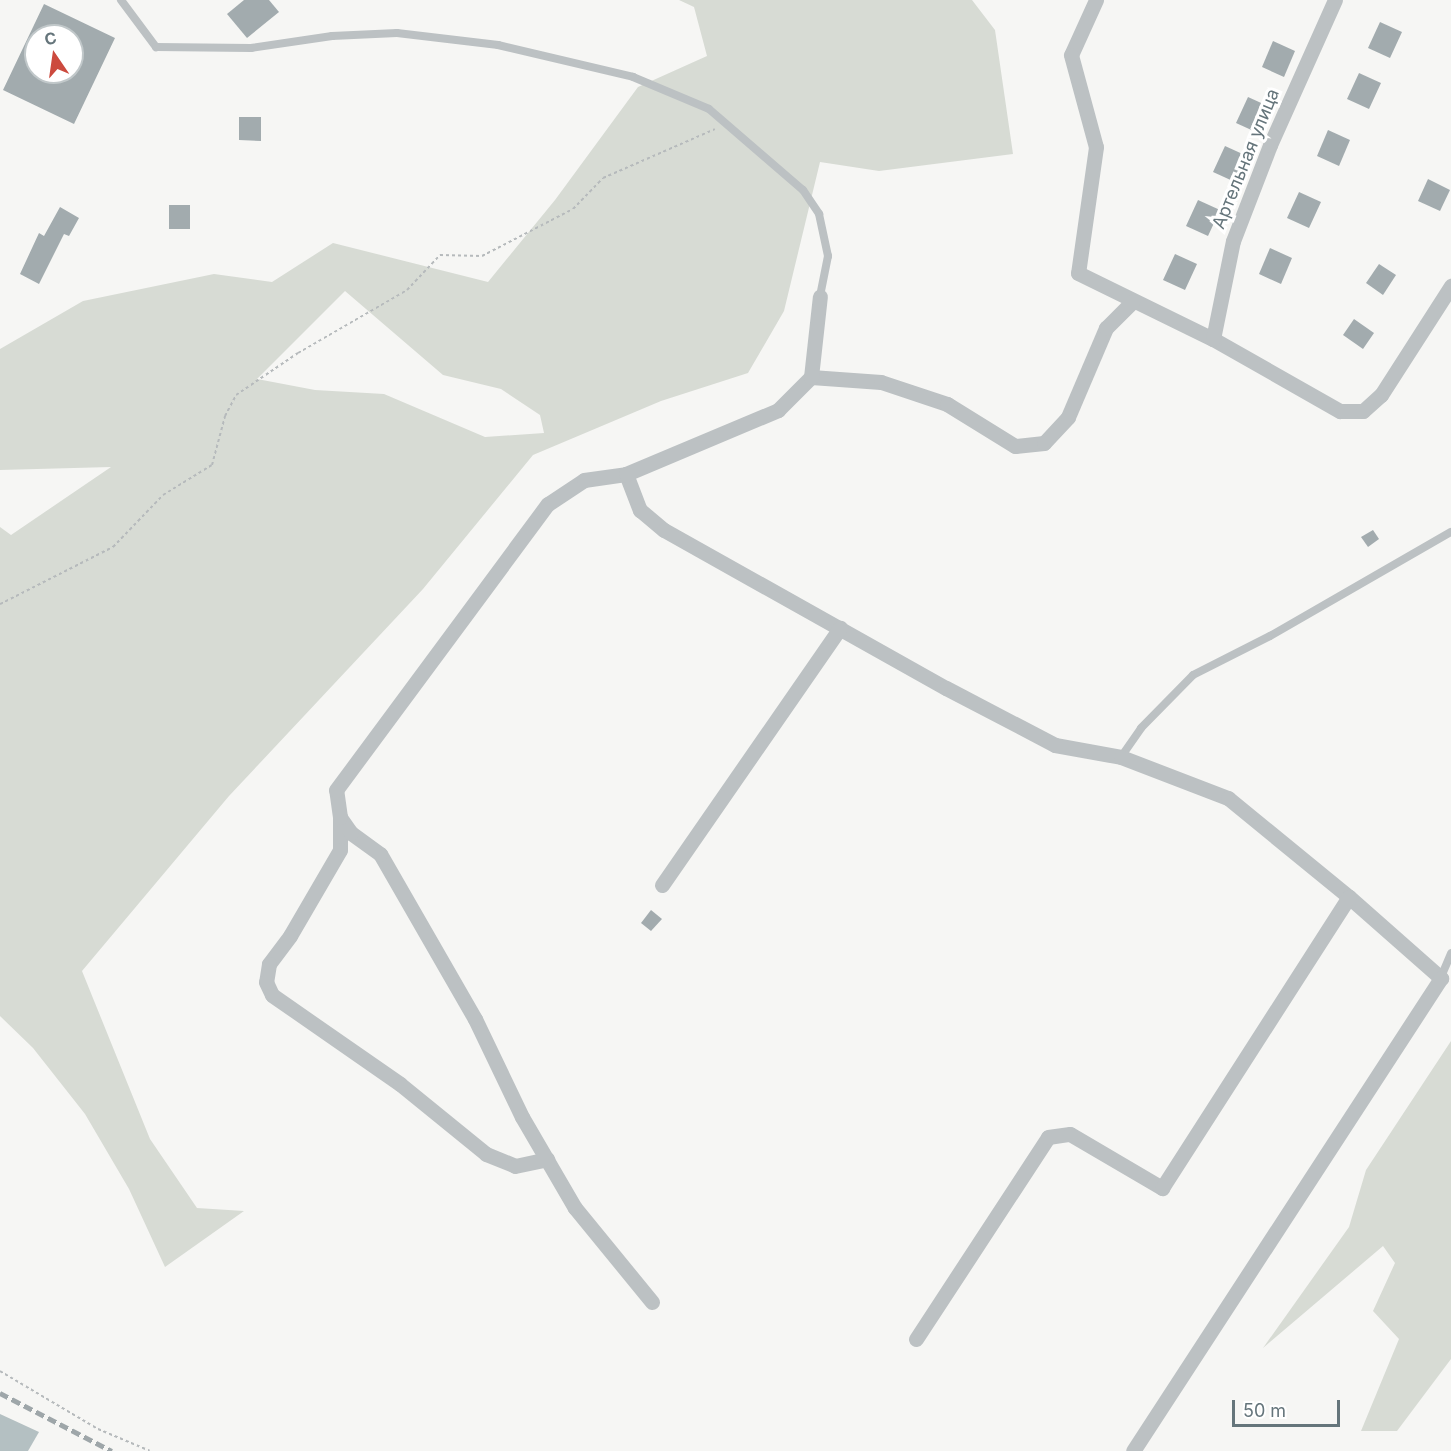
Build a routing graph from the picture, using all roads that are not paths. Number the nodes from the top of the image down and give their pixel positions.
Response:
1 (121, 0) edge
2 (1096, 0) edge
3 (1335, 0) edge
4 (1451, 286) edge
5 (820, 296) joint
6 (1132, 302) junction
7 (1213, 339) junction
8 (811, 377) junction
9 (626, 474) junction
10 (1451, 532) edge
11 (840, 628) junction
12 (1121, 757) junction
13 (340, 817) junction
14 (662, 885) dead end
15 (1349, 897) junction
16 (1451, 953) edge
17 (1441, 978) junction
18 (547, 1159) junction
19 (652, 1302) dead end
20 (916, 1340) dead end
21 (1133, 1451) edge

1 - 5 lane
2 - 6 street
3 - 7 street, Артельная улица
4 - 7 street
5 - 8 street
6 - 7 street
6 - 8 street
8 - 9 street
9 - 11 street
9 - 13 street
10 - 12 lane
11 - 12 street
11 - 14 street
12 - 15 street
13 - 18 street
13 - 18 street
15 - 17 street
15 - 20 street
16 - 17 lane
17 - 21 street
18 - 19 street

